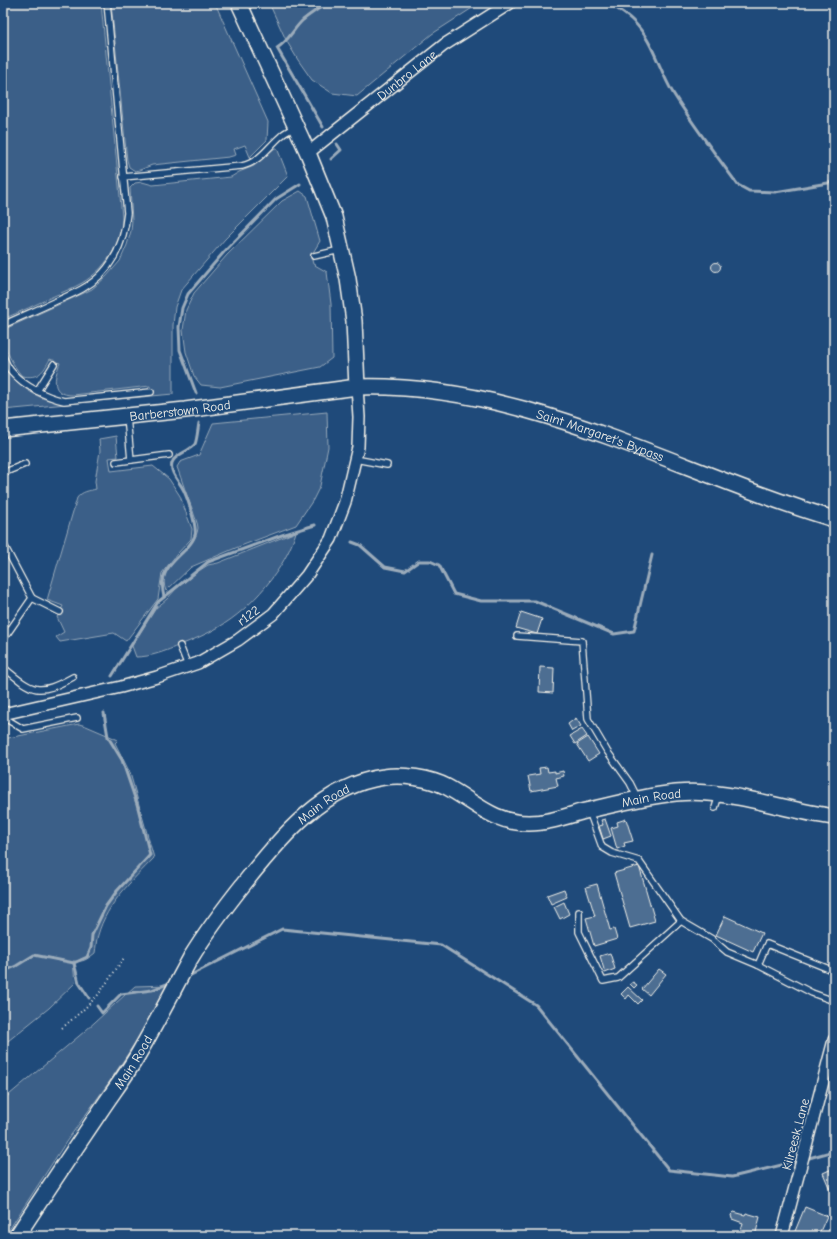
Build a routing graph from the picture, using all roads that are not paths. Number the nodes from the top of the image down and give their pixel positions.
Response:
1 (106, 3) edge
2 (239, 3) edge
3 (510, 3) edge
4 (296, 126) junction
5 (308, 153) junction
6 (123, 177) junction
7 (341, 250) junction
8 (314, 256) dead end
9 (3, 325) edge
10 (3, 356) edge
11 (54, 364) dead end
12 (357, 387) junction
13 (37, 391) junction
14 (151, 392) dead end
15 (127, 416) junction
16 (3, 429) edge
17 (170, 455) dead end
18 (356, 459) junction
19 (131, 460) junction
20 (116, 462) dead end
21 (25, 464) dead end
22 (387, 464) dead end
23 (3, 473) edge
24 (834, 519) edge
25 (3, 542) edge
26 (32, 598) junction
27 (60, 612) dead end
28 (516, 636) dead end
29 (3, 640) edge
30 (180, 646) dead end
31 (188, 666) junction
32 (3, 668) edge
33 (73, 677) dead end
34 (3, 716) edge
35 (77, 718) dead end
36 (638, 799) junction
37 (588, 811) junction
38 (834, 817) edge
39 (579, 912) dead end
40 (681, 921) junction
41 (758, 965) junction
42 (834, 971) edge
43 (834, 1001) edge
44 (834, 1040) edge
45 (17, 1236) edge
46 (782, 1236) edge

1 - 6 lane
2 - 4 main road
3 - 5 street, Dunbro Lane
4 - 5 main road
4 - 6 lane
5 - 7 main road
6 - 9 lane
7 - 8 lane
7 - 12 main road
10 - 13 lane
11 - 13 lane
12 - 15 main road, Barberstown Road
12 - 18 street, r122
12 - 24 main road, Saint Margaret's Bypass
13 - 14 lane
15 - 16 main road, Barberstown Road
15 - 19 lane
17 - 19 lane
18 - 22 lane
18 - 31 street, r122
19 - 20 lane
21 - 23 lane
25 - 26 lane
26 - 27 lane
26 - 29 lane
28 - 36 lane
30 - 31 lane
31 - 34 street, r122
32 - 33 lane
34 - 35 lane
36 - 37 main road, Main Road
36 - 38 main road, Main Road
37 - 40 lane
37 - 45 main road, Main Road
39 - 40 lane
40 - 41 lane
41 - 42 lane
41 - 43 lane
44 - 46 street, Kilreesk Lane

